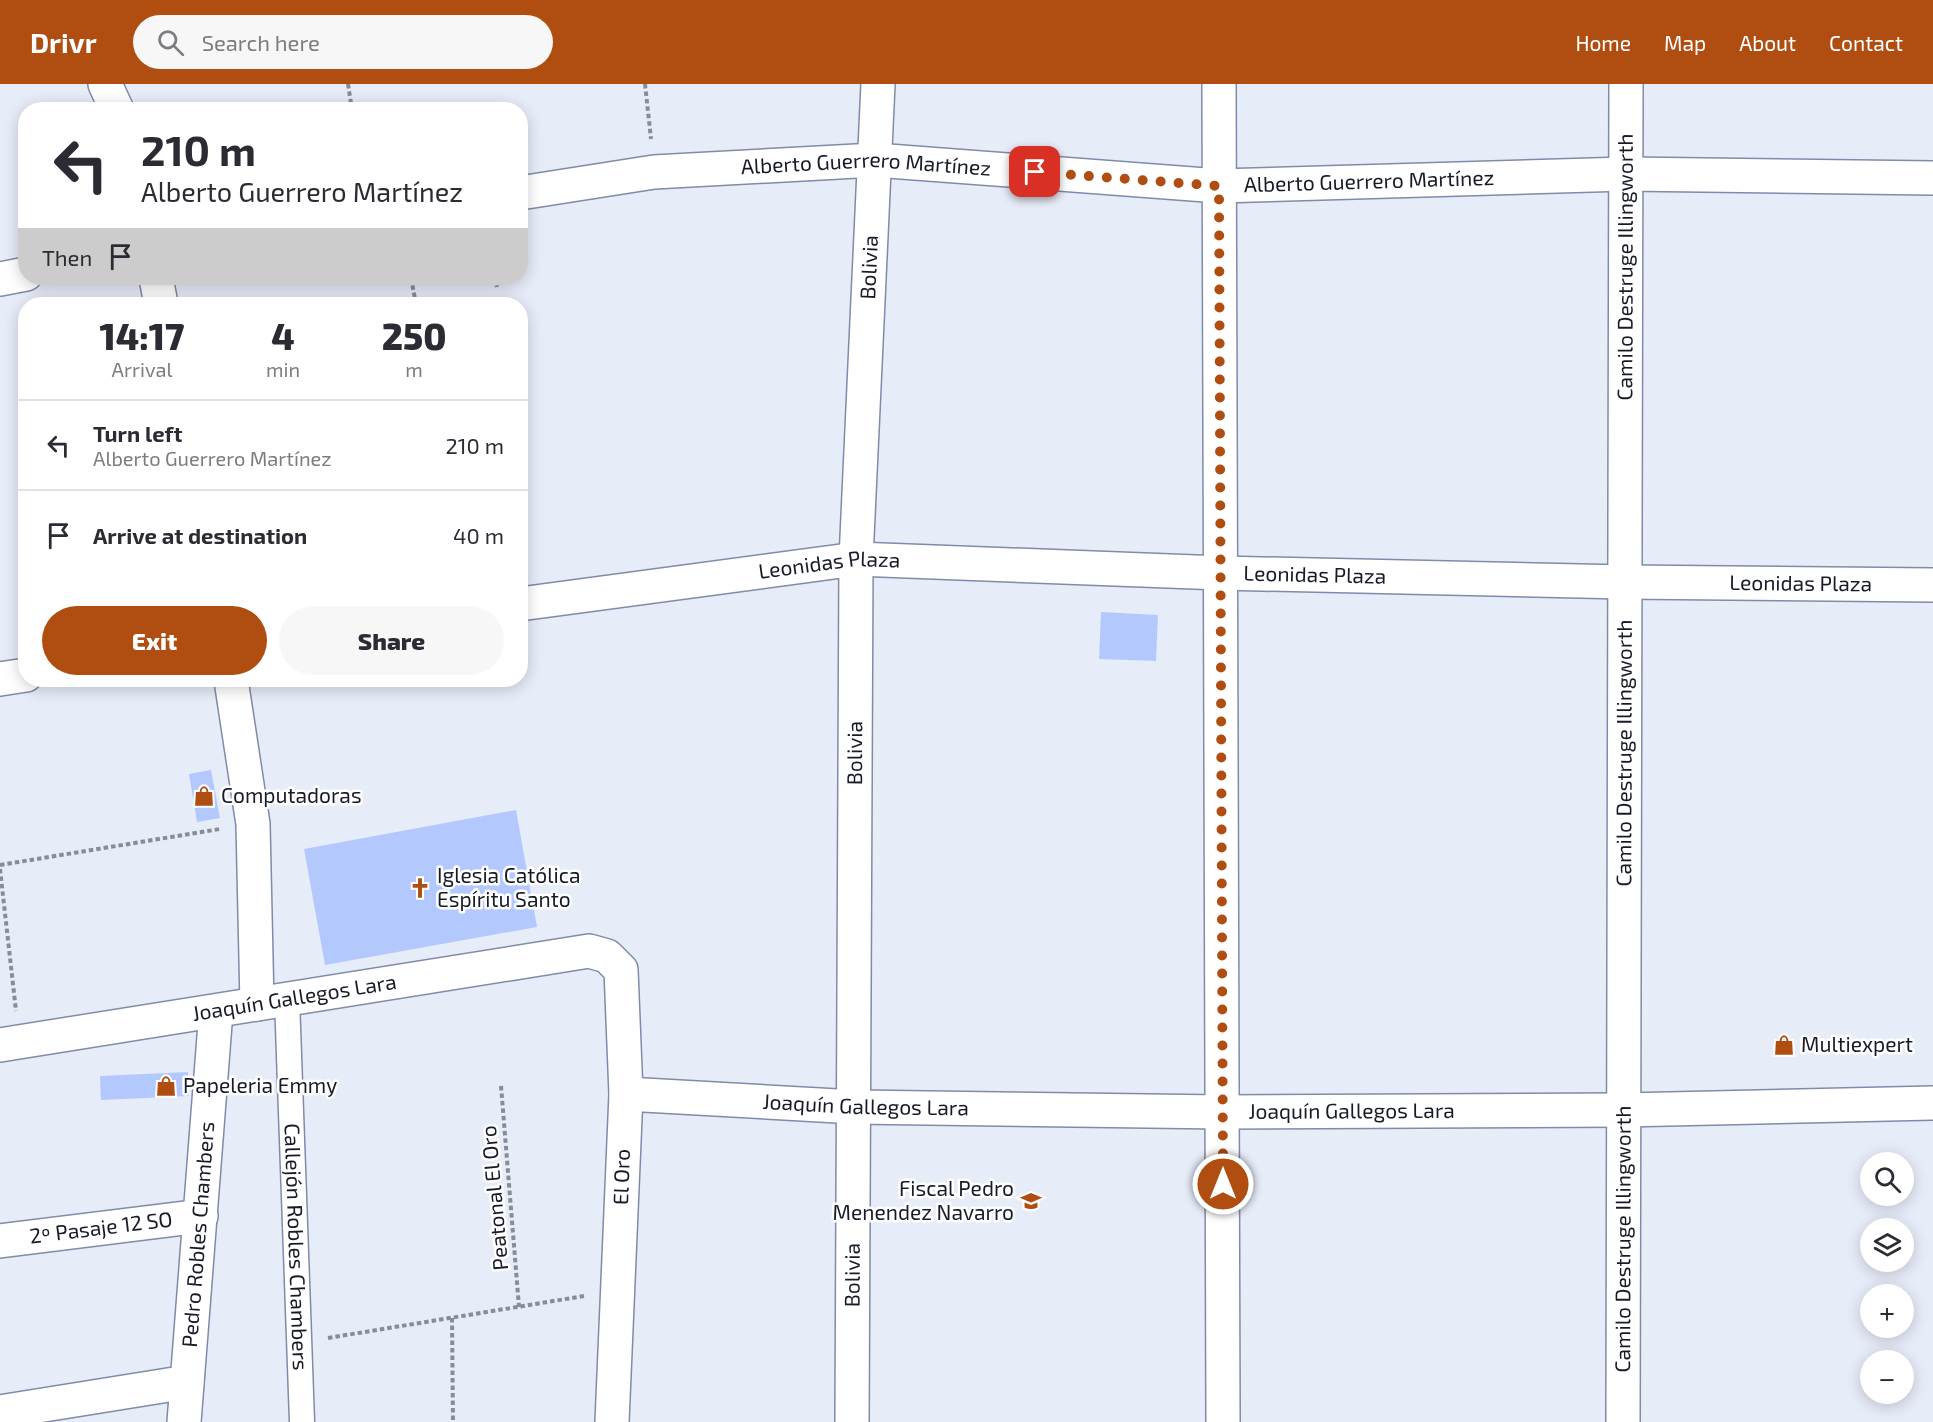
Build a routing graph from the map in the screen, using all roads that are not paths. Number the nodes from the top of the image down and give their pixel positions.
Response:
1 (105, 84) edge
2 (116, 84) edge
3 (878, 84) edge
4 (1219, 84) edge
5 (1626, 84) edge
6 (115, 102) edge
7 (118, 102) edge
8 (875, 160) junction
9 (1626, 174) junction
10 (1933, 178) edge
11 (1219, 186) junction
12 (528, 192) edge
13 (18, 276) edge
14 (0, 279) edge
15 (856, 559) junction
16 (1221, 573) junction
17 (1625, 582) junction
18 (1933, 585) edge
19 (528, 603) edge
20 (18, 676) edge
21 (0, 679) edge
22 (232, 687) edge
23 (589, 951) joint
24 (272, 1002) junction
25 (216, 1011) junction
26 (10, 1043) edge
27 (626, 1094) junction
28 (1933, 1103) edge
29 (855, 1107) junction
30 (1624, 1110) junction
31 (1223, 1112) junction
32 (201, 1216) junction
33 (0, 1240) edge
34 (187, 1382) junction
35 (0, 1413) edge
36 (184, 1422) edge
37 (302, 1422) edge
38 (612, 1422) edge
39 (852, 1422) edge
40 (1223, 1422) edge
41 (1623, 1422) edge

1 - 6 street
2 - 7 street
3 - 8 street, Bolivia
4 - 11 street
5 - 9 street, Camilo Destruge Illingworth
8 - 11 street, Alberto Guerrero Martínez
8 - 12 street, Alberto Guerrero Martínez
8 - 15 street, Bolivia
9 - 10 street, Alberto Guerrero Martínez
9 - 11 street, Alberto Guerrero Martínez
9 - 17 street, Camilo Destruge Illingworth
11 - 16 street
13 - 14 street
15 - 16 street, Leonidas Plaza
15 - 19 street, Leonidas Plaza
15 - 29 street, Bolivia
16 - 17 street, Leonidas Plaza
16 - 31 street
17 - 18 street, Leonidas Plaza
17 - 30 street, Camilo Destruge Illingworth
20 - 21 street
22 - 24 street
23 - 24 street, Joaquín Gallegos Lara
23 - 27 street, El Oro
24 - 25 street, Joaquín Gallegos Lara
24 - 37 street, Callejón Robles Chambers
25 - 26 street, Joaquín Gallegos Lara
25 - 32 street, Pedro Robles Chambers
27 - 29 street, Joaquín Gallegos Lara
27 - 38 street, El Oro
28 - 30 street, Joaquín Gallegos Lara
29 - 31 street, Joaquín Gallegos Lara
29 - 39 street, Bolivia
30 - 31 street, Joaquín Gallegos Lara
30 - 41 street, Camilo Destruge Illingworth
31 - 40 street
32 - 33 street, 2º Pasaje 12 SO
32 - 34 street, Pedro Robles Chambers
34 - 35 street
34 - 36 street, Pedro Robles Chambers

